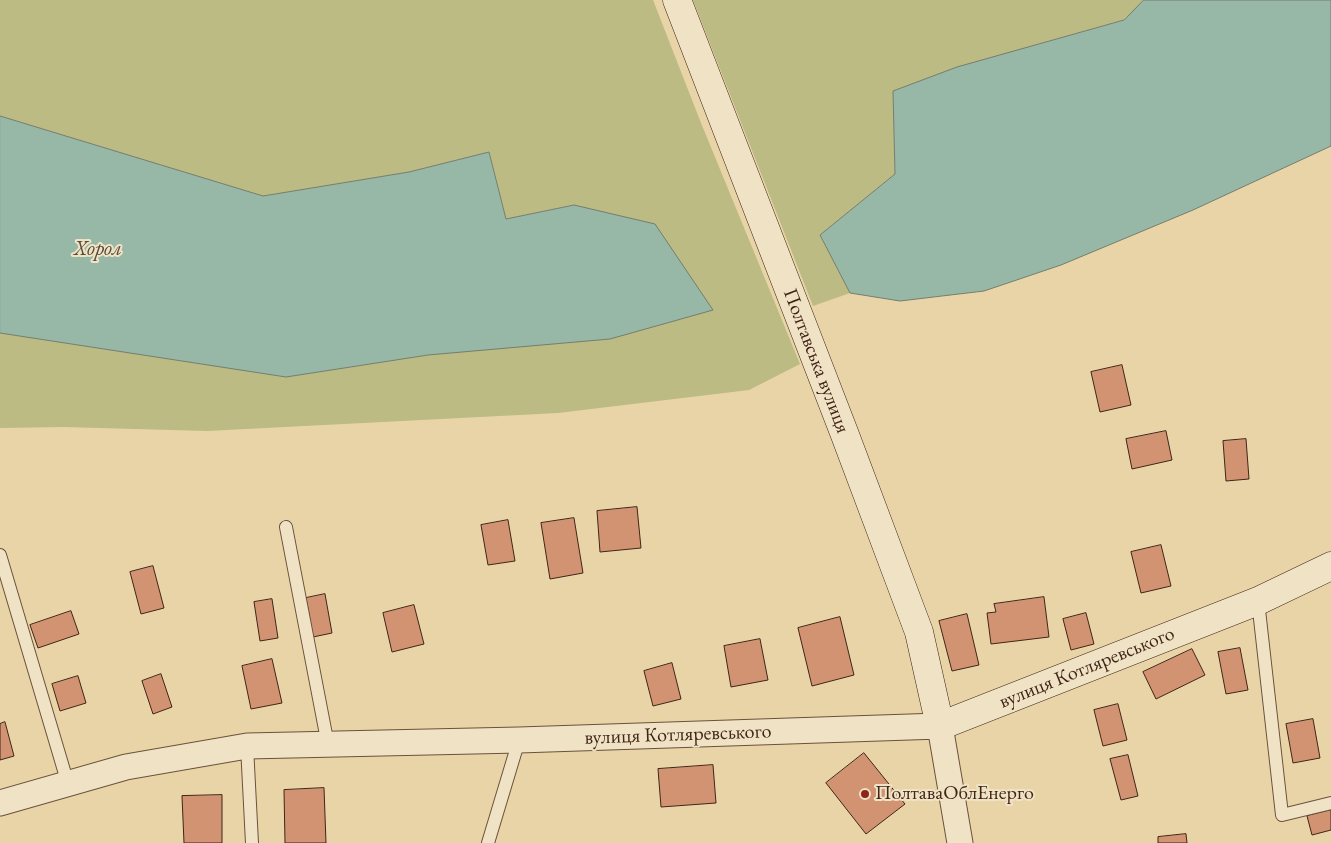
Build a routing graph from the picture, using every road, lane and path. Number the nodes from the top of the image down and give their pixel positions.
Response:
1 (676, 0) edge
2 (286, 527) dead end
3 (0, 555) edge
4 (1331, 566) edge
5 (1258, 600) junction
6 (940, 726) junction
7 (519, 740) junction
8 (328, 744) junction
9 (247, 746) junction
10 (68, 784) junction
11 (0, 803) edge
12 (1331, 803) edge
13 (252, 843) edge
14 (488, 843) edge
15 (960, 843) edge

1 - 6 street, Полтавська вулиця
2 - 8 lane
3 - 10 lane
4 - 5 street, вулиця Котляревського
5 - 6 street, вулиця Котляревського
5 - 12 lane
6 - 7 street, вулиця Котляревського
6 - 15 street
7 - 8 street, вулиця Котляревського
7 - 14 lane
8 - 9 street, вулиця Котляревського
9 - 10 street, вулиця Котляревського
9 - 13 lane
10 - 11 street, вулиця Котляревського

